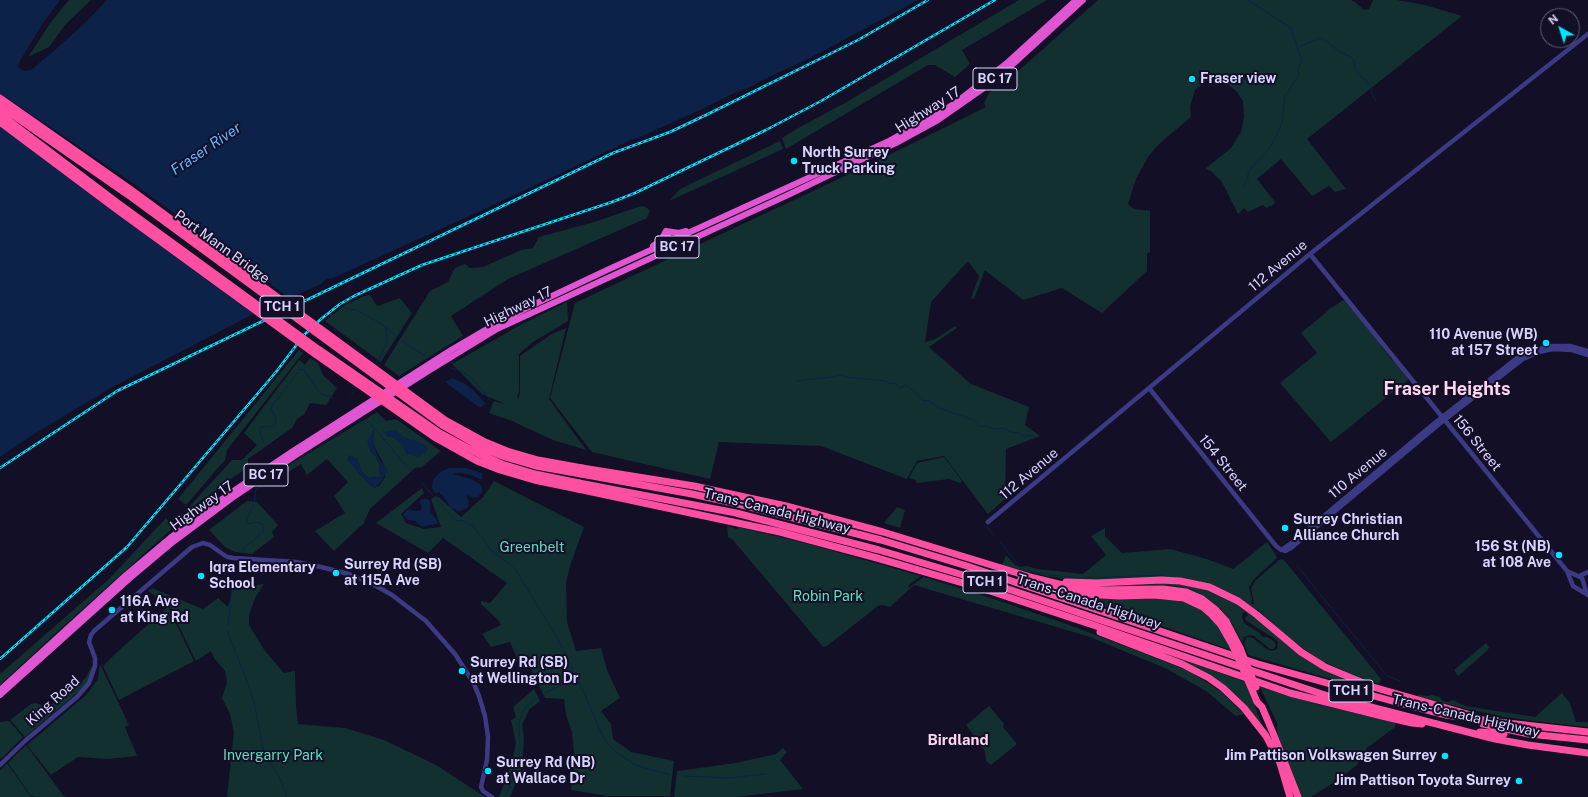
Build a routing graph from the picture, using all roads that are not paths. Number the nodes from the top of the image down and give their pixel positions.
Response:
1 (1076, 0) edge
2 (1083, 0) edge
3 (1588, 34) edge
4 (0, 98) edge
5 (0, 106) edge
6 (0, 114) edge
7 (0, 122) edge
8 (790, 194) junction
9 (740, 209) junction
10 (666, 231) junction
11 (671, 241) junction
12 (1310, 254) junction
13 (607, 270) junction
14 (562, 299) junction
15 (1570, 348) junction
16 (1588, 351) edge
17 (1588, 355) edge
18 (1486, 382) junction
19 (1149, 388) junction
20 (1471, 399) junction
21 (1443, 419) junction
22 (581, 471) junction
23 (579, 486) junction
24 (988, 522) dead end
25 (1281, 550) joint
26 (966, 566) junction
27 (1567, 571) junction
28 (1019, 573) junction
29 (1588, 573) edge
30 (1578, 576) junction
31 (1572, 580) junction
32 (1583, 582) junction
33 (1577, 588) junction
34 (1587, 595) edge
35 (1027, 603) junction
36 (1253, 686) junction
37 (0, 690) edge
38 (0, 696) edge
39 (1446, 714) junction
40 (1498, 722) junction
41 (1436, 725) junction
42 (1464, 731) junction
43 (1588, 732) edge
44 (1588, 740) edge
45 (1588, 744) edge
46 (1588, 753) edge
47 (0, 766) edge
48 (492, 797) edge
49 (1290, 797) edge
50 (1298, 797) edge

1 - 9 highway, Highway 17 / BC 17
2 - 8 highway, Highway 17 / BC 17
3 - 12 street, 112 Avenue
4 - 22 highway, bridge
5 - 22 highway, Port Mann Bridge / TCH 1, bridge
6 - 23 highway, Port Mann Bridge / TCH 1, bridge
7 - 23 highway, bridge
8 - 11 highway
8 - 14 highway, Highway 17 / BC 17
9 - 10 highway
9 - 11 highway, Highway 17 / BC 17
10 - 11 highway
10 - 13 highway
11 - 13 highway, Highway 17 / BC 17
11 - 14 highway
12 - 19 street, 112 Avenue
12 - 21 street, 156 Street
13 - 37 highway, Highway 17 / BC 17
14 - 38 highway, Highway 17 / BC 17
15 - 16 street
15 - 17 street
15 - 18 street, 110 Avenue
15 - 20 street, 110 Avenue
18 - 20 street
18 - 21 street, 110 Avenue
19 - 24 street, 112 Avenue
19 - 25 street, 154 Street
20 - 21 street, 110 Avenue
21 - 25 street, 110 Avenue
21 - 27 street, 156 Street
22 - 26 highway, Trans-Canada Highway / TCH 1
22 - 28 highway
23 - 35 highway
23 - 41 highway, Trans-Canada Highway / TCH 1
26 - 36 highway, bridge
26 - 39 highway, Trans-Canada Highway / TCH 1
27 - 30 street, 156 Street
27 - 31 street, 156 Street
28 - 36 highway, bridge
28 - 40 highway
29 - 30 street
29 - 32 street
30 - 31 street
30 - 32 street
31 - 33 street
32 - 33 street
32 - 34 street
33 - 34 street
35 - 41 highway
35 - 49 highway
36 - 50 highway
39 - 40 highway, Trans-Canada Highway / TCH 1
39 - 44 highway
40 - 43 highway, Trans-Canada Highway / TCH 1
41 - 42 highway, Trans-Canada Highway / TCH 1
42 - 45 highway
42 - 46 highway, Trans-Canada Highway / TCH 1
47 - 48 street, King Road

